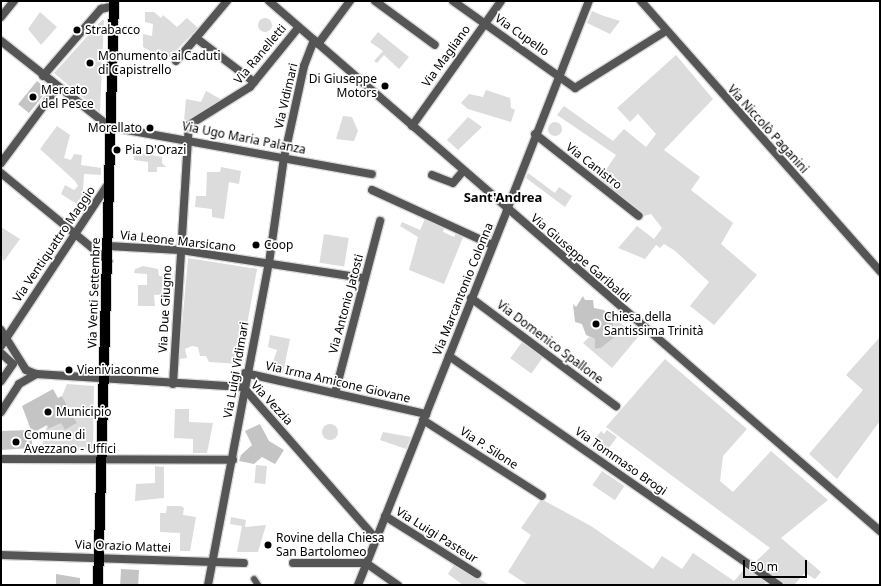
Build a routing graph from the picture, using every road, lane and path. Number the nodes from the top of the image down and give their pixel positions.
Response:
1 (14, 1) edge
2 (227, 1) edge
3 (269, 1) edge
4 (350, 1) edge
5 (375, 1) edge
6 (453, 1) edge
7 (501, 1) edge
8 (589, 1) edge
9 (641, 1) edge
10 (111, 3) edge
11 (1, 17) edge
12 (485, 23) junction
13 (299, 27) junction
14 (666, 31) junction
15 (196, 38) junction
16 (1, 41) edge
17 (316, 42) junction
18 (435, 45) dead end
19 (176, 61) dead end
20 (557, 74) junction
21 (43, 76) junction
22 (254, 82) junction
23 (57, 88) junction
24 (412, 126) junction
25 (110, 127) junction
26 (534, 134) junction
27 (189, 138) junction
28 (284, 158) junction
29 (1, 163) edge
30 (463, 171) junction
31 (1, 173) edge
32 (372, 174) dead end
33 (432, 176) dead end
34 (109, 183) junction
35 (372, 190) dead end
36 (507, 210) junction
37 (639, 216) dead end
38 (380, 221) dead end
39 (75, 236) junction
40 (492, 244) junction
41 (108, 246) junction
42 (180, 250) junction
43 (108, 261) junction
44 (269, 263) junction
45 (880, 270) edge
46 (364, 278) junction
47 (471, 298) junction
48 (1, 330) edge
49 (6, 338) junction
50 (1, 346) edge
51 (1, 353) edge
52 (449, 356) junction
53 (13, 364) junction
54 (26, 370) junction
55 (246, 373) junction
56 (36, 374) junction
57 (1, 381) edge
58 (104, 381) junction
59 (172, 384) junction
60 (243, 387) junction
61 (335, 393) junction
62 (616, 406) dead end
63 (1, 412) edge
64 (425, 417) junction
65 (1, 459) edge
66 (103, 459) junction
67 (233, 460) junction
68 (542, 496) dead end
69 (385, 516) junction
70 (880, 531) edge
71 (376, 539) junction
72 (1, 555) edge
73 (99, 556) junction
74 (213, 562) junction
75 (293, 563) dead end
76 (366, 563) junction
77 (244, 564) dead end
78 (477, 574) dead end
79 (254, 579) dead end
80 (98, 585) edge
81 (208, 585) edge
82 (258, 585) edge
83 (358, 585) edge
84 (398, 585) edge
85 (779, 585) edge

1 - 11 street
2 - 15 street
3 - 13 street, Via Giuseppe Garibaldi
4 - 17 street, Via Vidimari
5 - 18 street
6 - 12 street, Via Cupello
7 - 12 street, Via Magliano
8 - 20 street, Via Marcantonio Colonna
9 - 14 street, Via Niccolò Paganini
10 - 21 street
10 - 25 main road, Via Venti Settembre
12 - 20 street, Via Cupello
12 - 24 street, Via Magliano
13 - 17 street, Via Giuseppe Garibaldi
13 - 22 street, Via Ranelletti
14 - 20 street, Via Cupello
14 - 45 street, Via Niccolò Paganini
15 - 19 street
15 - 22 street
16 - 21 street
17 - 24 street, Via Giuseppe Garibaldi
17 - 28 street, Via Vidimari
20 - 26 street, Via Marcantonio Colonna
21 - 23 street
22 - 27 street, Via Ranelletti
23 - 25 street
23 - 29 street
24 - 30 street, Via Giuseppe Garibaldi
25 - 27 street, Via Ugo Maria Palanza
25 - 34 main road, Via Venti Settembre
26 - 36 street, Via Marcantonio Colonna
26 - 37 street, Via Canistro
27 - 28 street, Via Ugo Maria Palanza
27 - 42 street, Via Due Giugno
28 - 32 street, Via Ugo Maria Palanza
28 - 44 street, Via Luigi Vidimari
30 - 33 street
30 - 36 street, Via Giuseppe Garibaldi
31 - 39 street
34 - 39 street, Via Ventiquattro Maggio
34 - 41 main road, Via Venti Settembre
35 - 40 street
36 - 40 street, Via Marcantonio Colonna
36 - 70 street, Via Giuseppe Garibaldi
38 - 46 street, Via Antonio Jatosti
39 - 43 street
39 - 49 street, Via Ventiquattro Maggio
40 - 47 street, Via Marcantonio Colonna
41 - 42 street, Via Leone Marsicano
41 - 43 main road, Via Venti Settembre
42 - 44 street, Via Leone Marsicano
42 - 59 street, Via Due Giugno
43 - 58 main road, Via Venti Settembre
44 - 46 street, Via Leone Marsicano
44 - 55 street, Via Luigi Vidimari
46 - 61 street, Via Antonio Jatosti
47 - 52 street, Via Marcantonio Colonna
47 - 62 street, Via Domenico Spallone
48 - 49 street
49 - 50 street, Via Ventiquattro Maggio
49 - 54 street
51 - 53 street, Via Vezzia
52 - 64 street, Via Marcantonio Colonna
52 - 85 street, Via Tommaso Brogi
53 - 54 street, Via Vezzia
53 - 57 street
54 - 56 street, Via Vezzia
55 - 60 street, Via Luigi Vidimari
55 - 61 street, Via Irma Amicone Giovane
56 - 58 street, Via Vezzia
56 - 63 street
58 - 59 street, Via Vezzia
58 - 66 main road, Via Venti Settembre
59 - 60 street, Via Vezzia
60 - 67 street, Via Luigi Vidimari
60 - 71 street, Via Vezzia
61 - 64 street, Via Irma Amicone Giovane
64 - 68 street, Via P. Silone
64 - 69 street, Via Marcantonio Colonna
65 - 66 street
66 - 67 street
66 - 73 main road, Via Venti Settembre
67 - 74 street, Via Luigi Vidimari
69 - 71 street, Via Marcantonio Colonna
69 - 78 street, Via Luigi Pasteur
71 - 76 street, Via Marcantonio Colonna
72 - 73 street, Via Orazio Mattei
73 - 74 street, Via Orazio Mattei
73 - 80 main road, Via Venti Settembre
74 - 77 street, Via Orazio Mattei
74 - 81 street, Via Luigi Vidimari
75 - 76 street
76 - 83 street, Via Marcantonio Colonna
76 - 84 street
79 - 82 street

